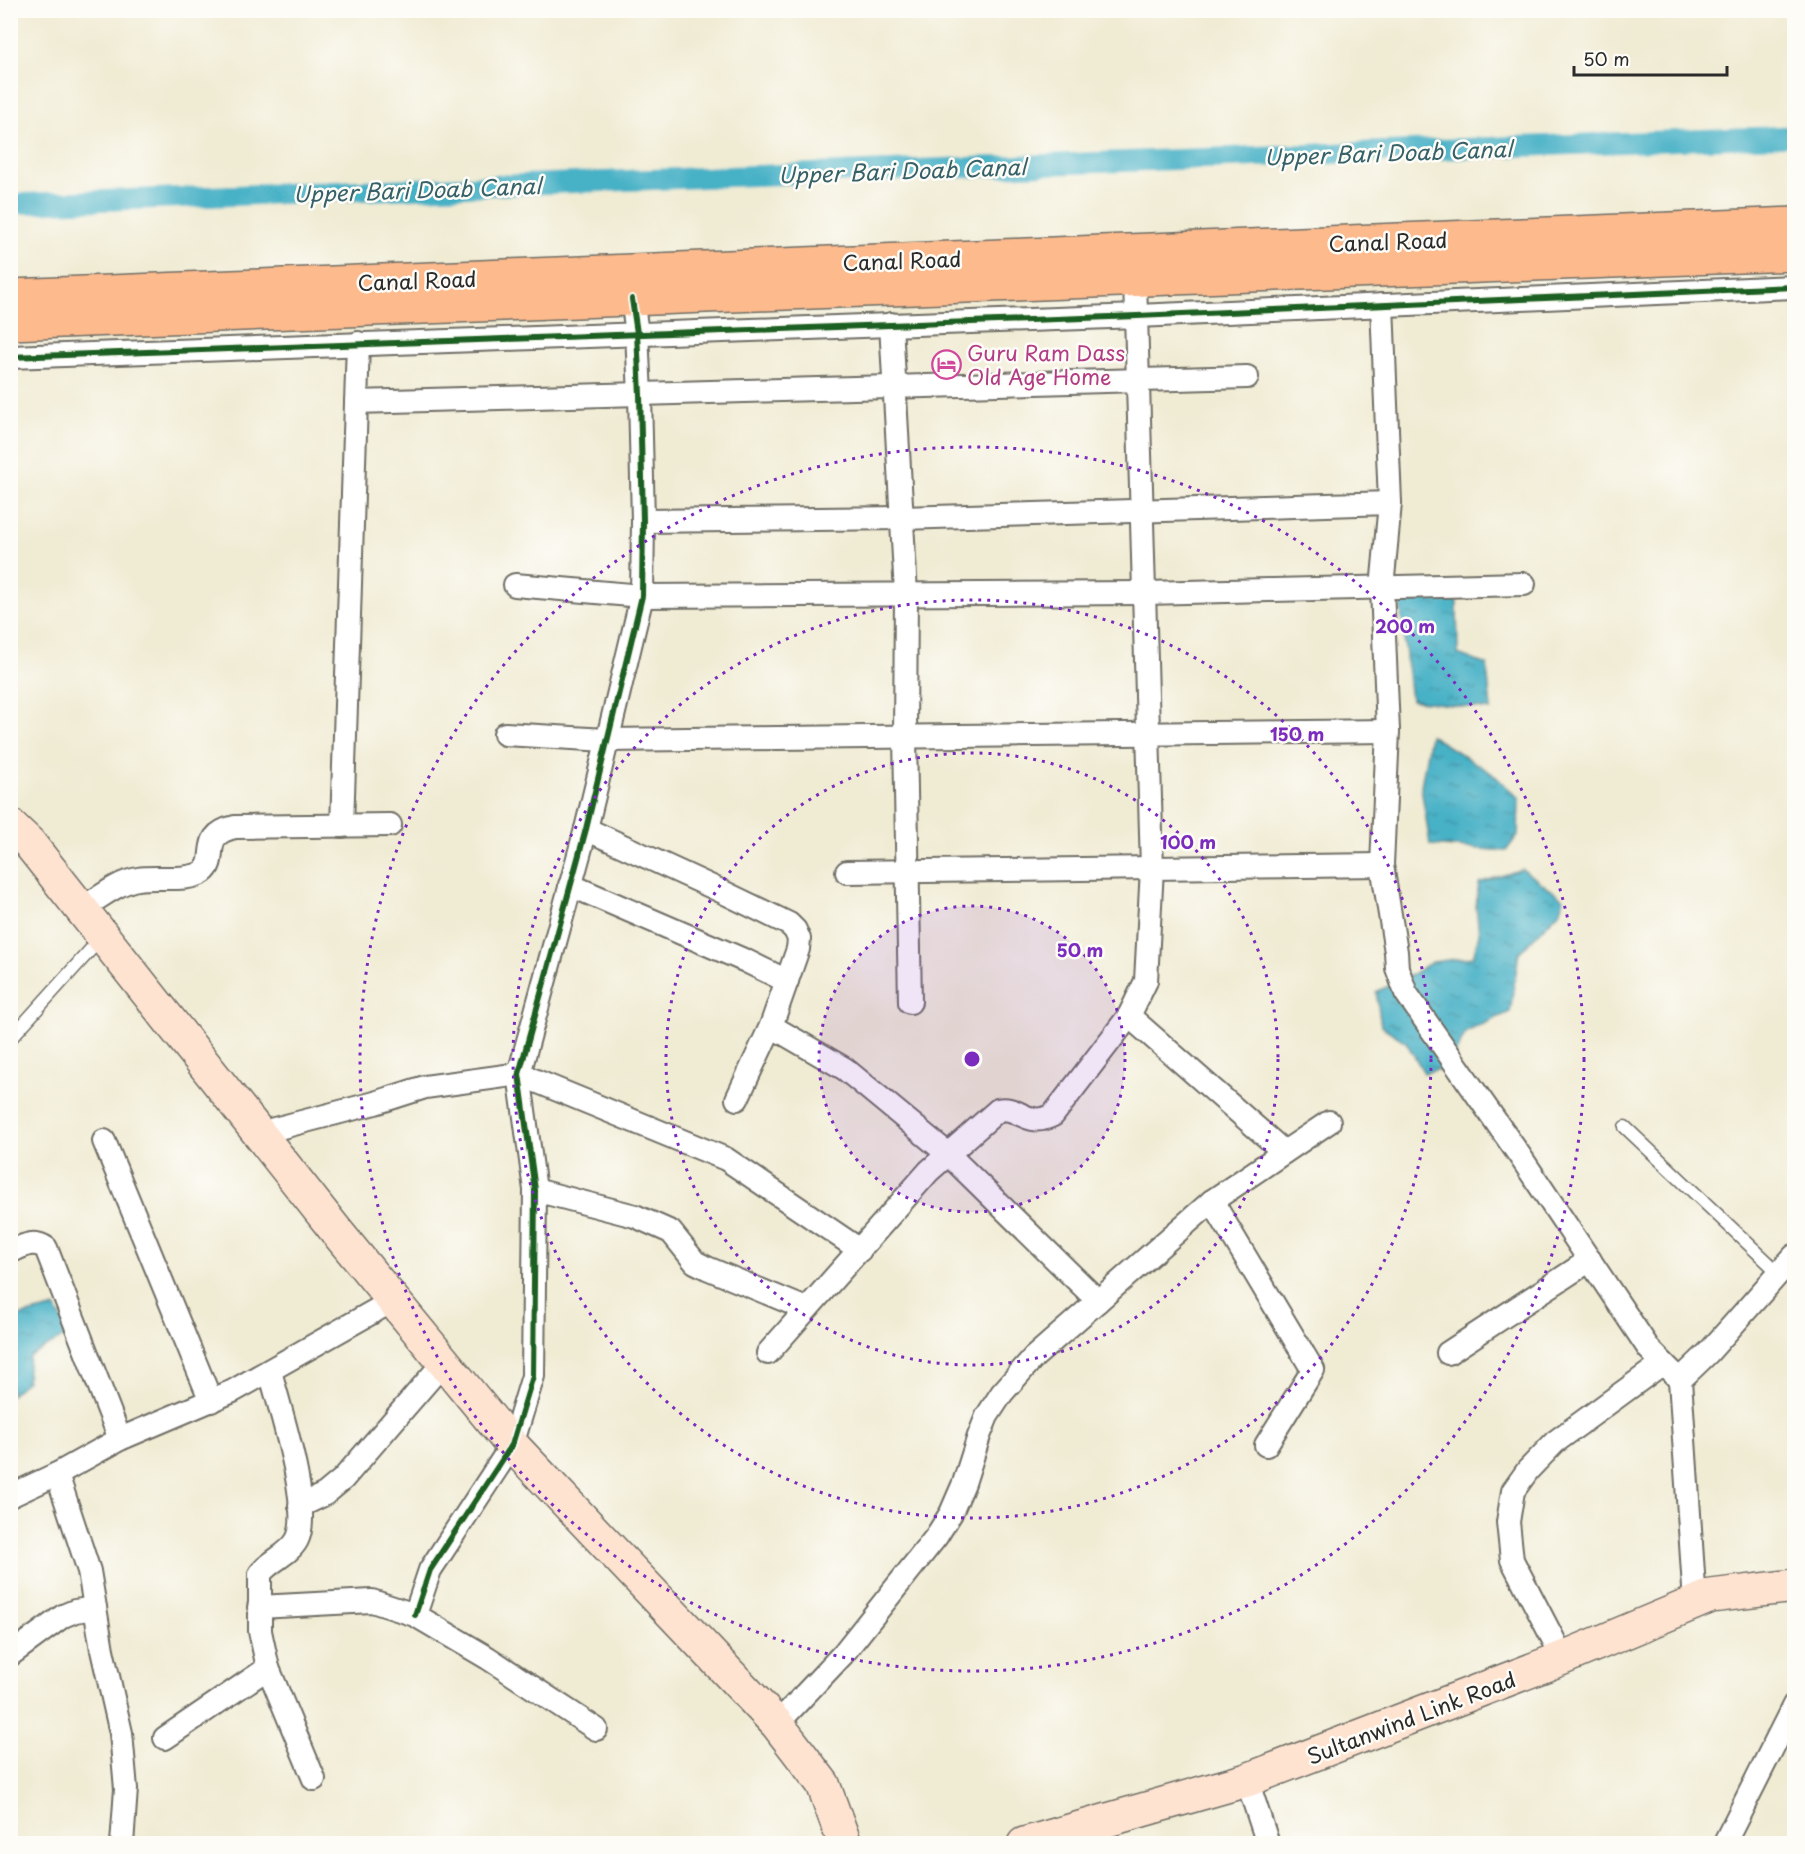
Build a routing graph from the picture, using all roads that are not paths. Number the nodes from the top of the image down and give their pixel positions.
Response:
1 (1794, 224) edge
2 (1794, 254) edge
3 (1135, 280) junction
4 (1794, 287) edge
5 (10, 296) edge
6 (632, 299) junction
7 (1382, 305) junction
8 (1137, 316) junction
9 (10, 323) edge
10 (891, 324) junction
11 (637, 333) junction
12 (358, 343) junction
13 (10, 357) edge
14 (1247, 377) dead end
15 (1139, 381) junction
16 (894, 386) junction
17 (640, 395) junction
18 (356, 402) junction
19 (1389, 503) junction
20 (1143, 512) junction
21 (901, 518) junction
22 (643, 521) junction
23 (1524, 584) dead end
24 (515, 585) dead end
25 (1382, 588) junction
26 (1145, 593) junction
27 (906, 594) junction
28 (642, 596) junction
29 (1388, 731) junction
30 (505, 734) dead end
31 (1149, 734) junction
32 (905, 737) junction
33 (606, 740) junction
34 (10, 825) edge
35 (390, 825) dead end
36 (342, 826) junction
37 (586, 829) junction
38 (1382, 865) junction
39 (1152, 868) junction
40 (908, 871) junction
41 (847, 872) dead end
42 (570, 885) junction
43 (81, 909) junction
44 (103, 936) junction
45 (787, 981) junction
46 (910, 1002) dead end
47 (1129, 1016) junction
48 (771, 1026) junction
49 (10, 1039) edge
50 (519, 1074) junction
51 (737, 1099) dead end
52 (1329, 1122) dead end
53 (1625, 1127) dead end
54 (259, 1133) junction
55 (104, 1141) dead end
56 (1284, 1152) junction
57 (948, 1154) junction
58 (535, 1190) junction
59 (1212, 1201) junction
60 (860, 1250) junction
61 (10, 1252) edge
62 (1794, 1256) edge
63 (1590, 1260) junction
64 (1779, 1273) junction
65 (394, 1300) junction
66 (1098, 1301) junction
67 (806, 1309) junction
68 (768, 1353) dead end
69 (1448, 1353) dead end
70 (444, 1362) junction
71 (1663, 1362) junction
72 (270, 1371) junction
73 (1680, 1380) junction
74 (211, 1401) junction
75 (120, 1439) junction
76 (512, 1445) junction
77 (1266, 1445) dead end
78 (57, 1474) junction
79 (10, 1496) edge
80 (300, 1506) junction
81 (1794, 1586) edge
82 (1695, 1603) junction
83 (259, 1607) junction
84 (95, 1608) junction
85 (415, 1615) junction
86 (10, 1655) edge
87 (1563, 1658) junction
88 (268, 1668) junction
89 (1794, 1705) edge
90 (777, 1724) junction
91 (596, 1729) dead end
92 (165, 1738) dead end
93 (314, 1779) dead end
94 (1247, 1780) junction
95 (1042, 1841) edge
96 (122, 1844) edge
97 (845, 1844) edge
98 (1268, 1844) edge
99 (1724, 1844) edge

1 - 5 main road, Canal Road
2 - 3 main road, Canal Road
3 - 6 main road, Canal Road
3 - 8 street
4 - 7 street
6 - 9 main road, Canal Road
6 - 11 street
7 - 8 street
7 - 19 street
8 - 10 street
8 - 15 street
10 - 11 street
10 - 16 street
11 - 12 street
11 - 17 street
12 - 13 street
12 - 18 street
14 - 15 street
15 - 16 street
15 - 20 street
16 - 17 street
16 - 21 street
17 - 18 street
17 - 22 street
18 - 36 street
19 - 20 street
19 - 25 street
20 - 21 street
20 - 26 street
21 - 22 street
21 - 27 street
22 - 28 street
23 - 25 street
24 - 28 street
25 - 26 street
25 - 29 street
26 - 27 street
26 - 31 street
27 - 28 street
27 - 32 street
28 - 33 street
29 - 31 street
29 - 38 street
30 - 33 street
31 - 32 street
31 - 39 street
32 - 33 street
32 - 40 street
33 - 37 street
34 - 43 street
35 - 36 street
36 - 43 street
37 - 42 street
37 - 45 street
38 - 39 street
38 - 63 street
39 - 40 street
39 - 47 street
40 - 41 street
40 - 46 street
42 - 45 street
42 - 50 street
43 - 44 street
44 - 49 lane
44 - 54 street
45 - 48 street
47 - 56 street
47 - 57 street
48 - 51 street
48 - 57 street
50 - 54 street
50 - 58 street
50 - 60 street
52 - 56 street
53 - 64 lane
54 - 65 street
55 - 74 street
56 - 59 street
57 - 60 street
57 - 66 street
58 - 67 street
58 - 76 street
59 - 66 street
59 - 77 street
60 - 67 street
61 - 75 street
62 - 64 street
63 - 69 street
63 - 71 street
64 - 73 street
65 - 70 street
65 - 72 street
66 - 90 street
67 - 68 street
70 - 76 street
70 - 80 street
71 - 73 street
71 - 87 street
72 - 74 street
72 - 80 street
73 - 82 street
74 - 75 street
75 - 78 street
76 - 85 street
76 - 90 street
78 - 79 street
78 - 84 street
80 - 83 street
81 - 82 street, Sultanwind Link Road
82 - 87 street, Sultanwind Link Road
83 - 85 street
83 - 88 street
84 - 86 street
84 - 96 street
85 - 91 street
87 - 94 street, Sultanwind Link Road
88 - 92 street
88 - 93 street
89 - 99 street
90 - 97 street
94 - 95 street, Sultanwind Link Road
94 - 98 street

